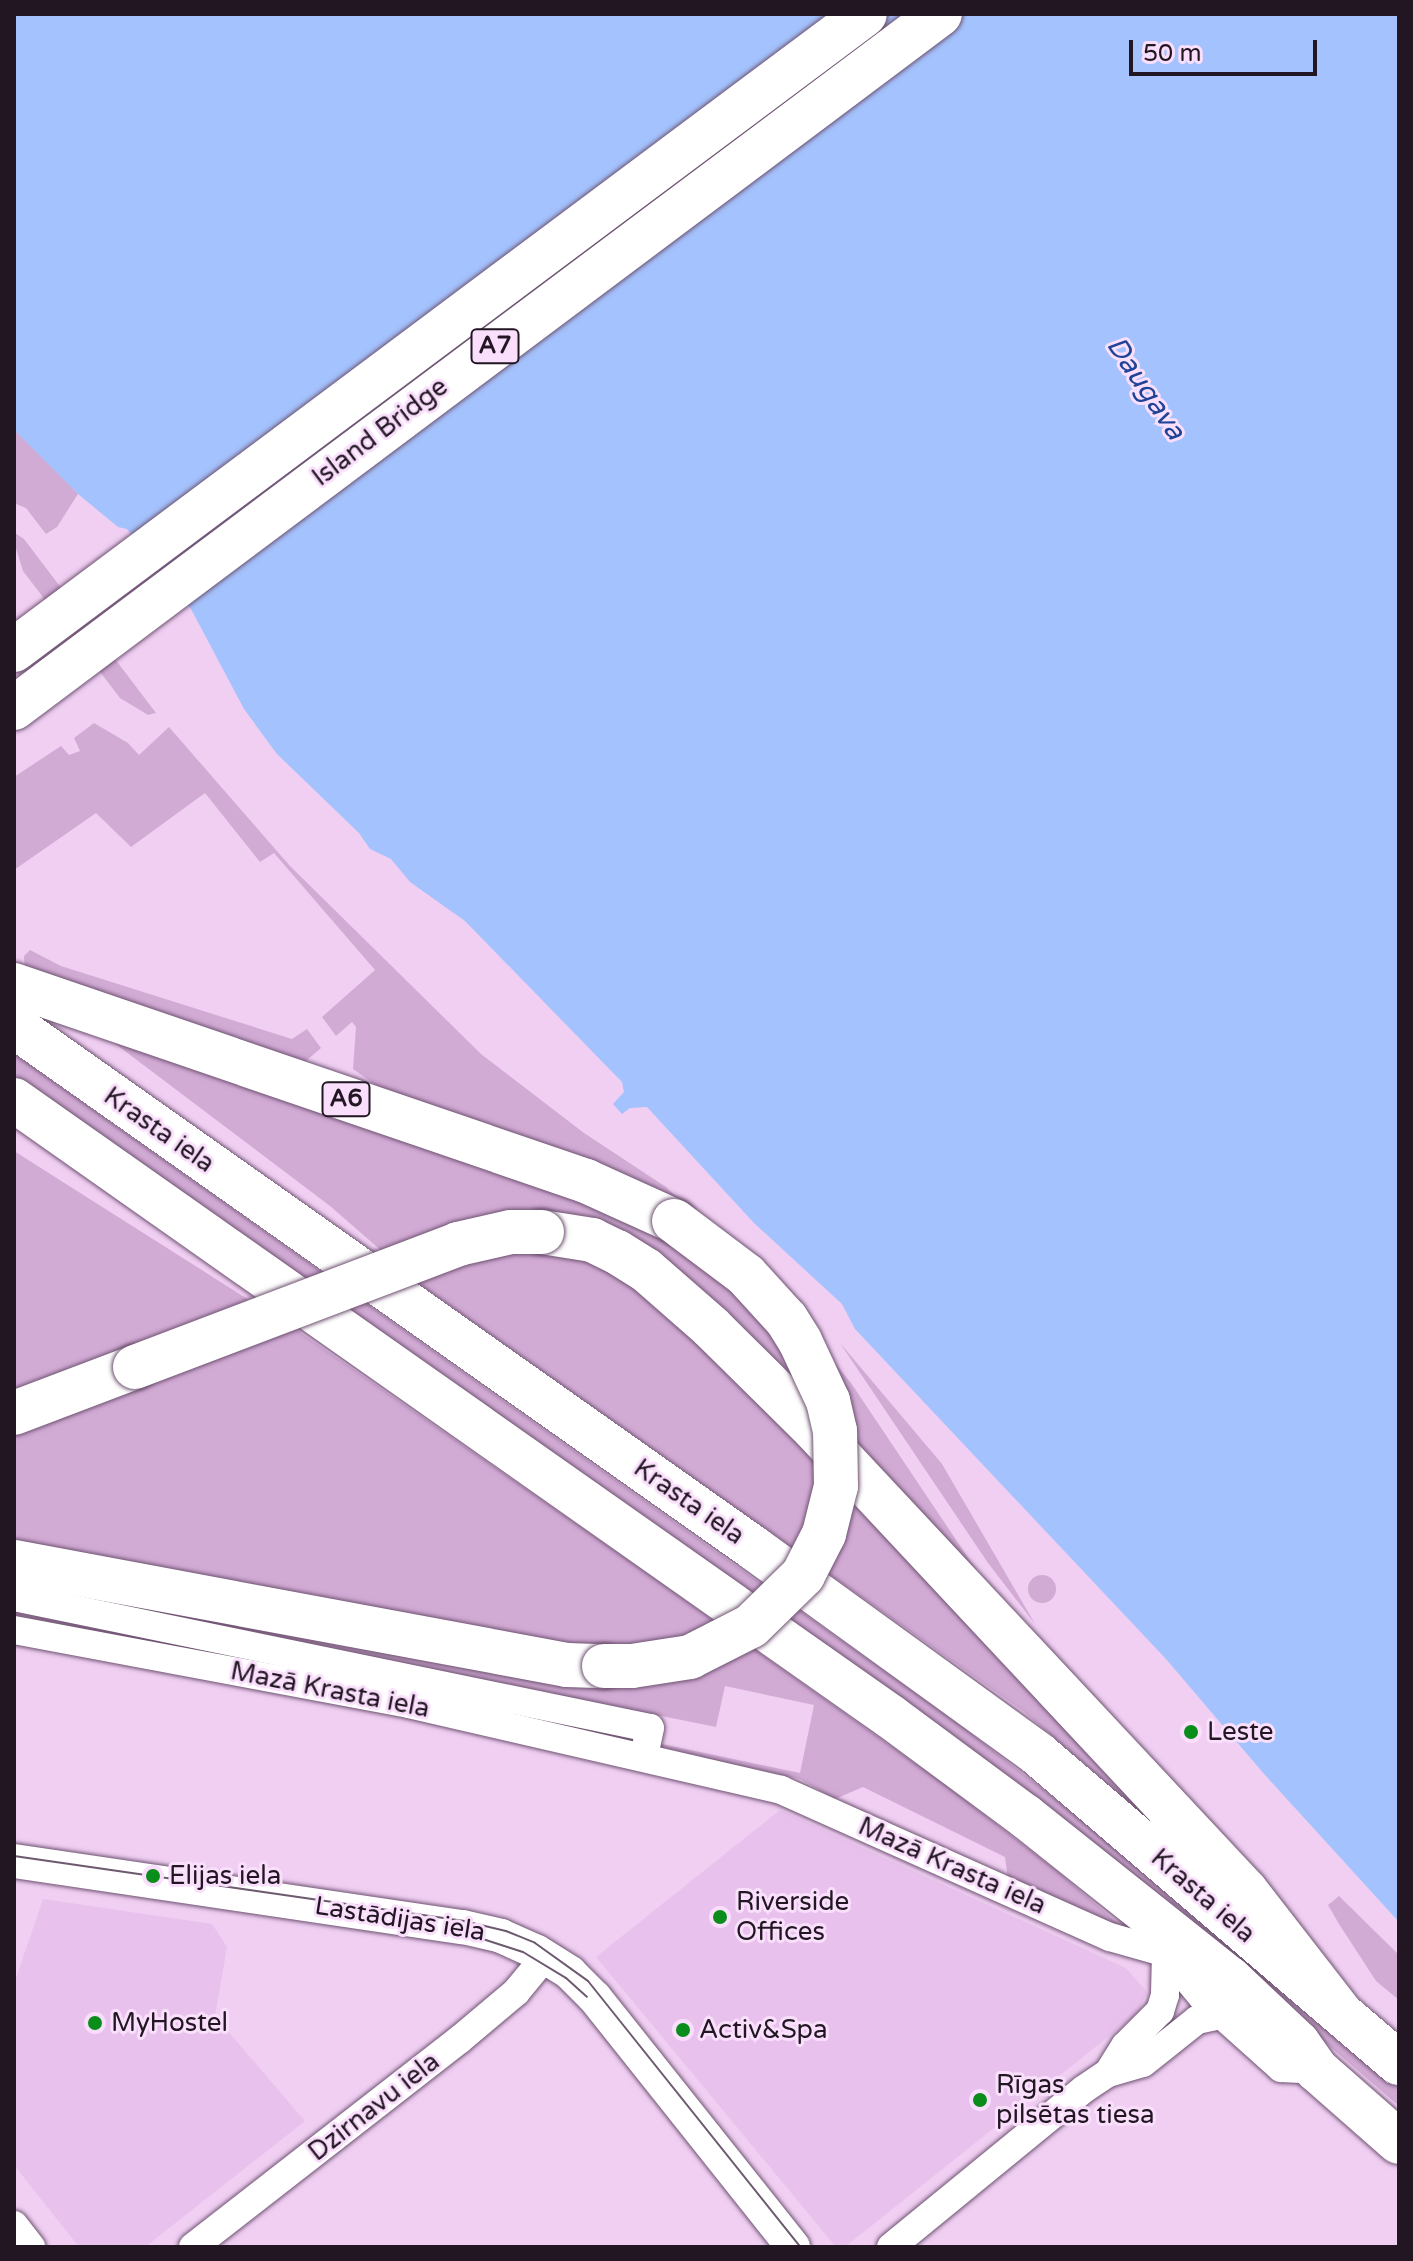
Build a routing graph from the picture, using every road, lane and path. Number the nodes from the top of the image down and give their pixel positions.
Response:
1 (865, 14) edge
2 (940, 14) edge
3 (18, 646) edge
4 (14, 708) edge
5 (14, 985) edge
6 (14, 1026) edge
7 (14, 1100) edge
8 (14, 1413) edge
9 (14, 1562) edge
10 (14, 1597) edge
11 (14, 1630) edge
12 (644, 1757) junction
13 (14, 1861) edge
14 (1124, 1894) junction
15 (1166, 1953) junction
16 (545, 1957) junction
17 (1225, 1996) junction
18 (1339, 2011) junction
19 (1399, 2063) edge
20 (1108, 2073) junction
21 (1399, 2142) edge
22 (14, 2225) edge
23 (31, 2247) edge
24 (193, 2247) edge
25 (793, 2247) edge
26 (891, 2247) edge

1 - 3 main road, Island Bridge / A7
2 - 4 main road, Island Bridge / A7
5 - 9 main road, A6, bridge
6 - 18 main road, Krasta iela
7 - 14 main road, Krasta iela
8 - 18 main road, bridge
10 - 12 street
11 - 12 street, Mazā Krasta iela
12 - 15 street, Mazā Krasta iela
13 - 16 street, Lastādijas iela
14 - 15 street, Krasta iela
14 - 17 main road, Krasta iela
15 - 17 street, Krasta iela
15 - 20 street
16 - 24 street, Dzirnavu iela
16 - 25 street, Lastādijas iela
17 - 20 street
17 - 21 main road
18 - 19 main road
20 - 26 street
22 - 23 street

